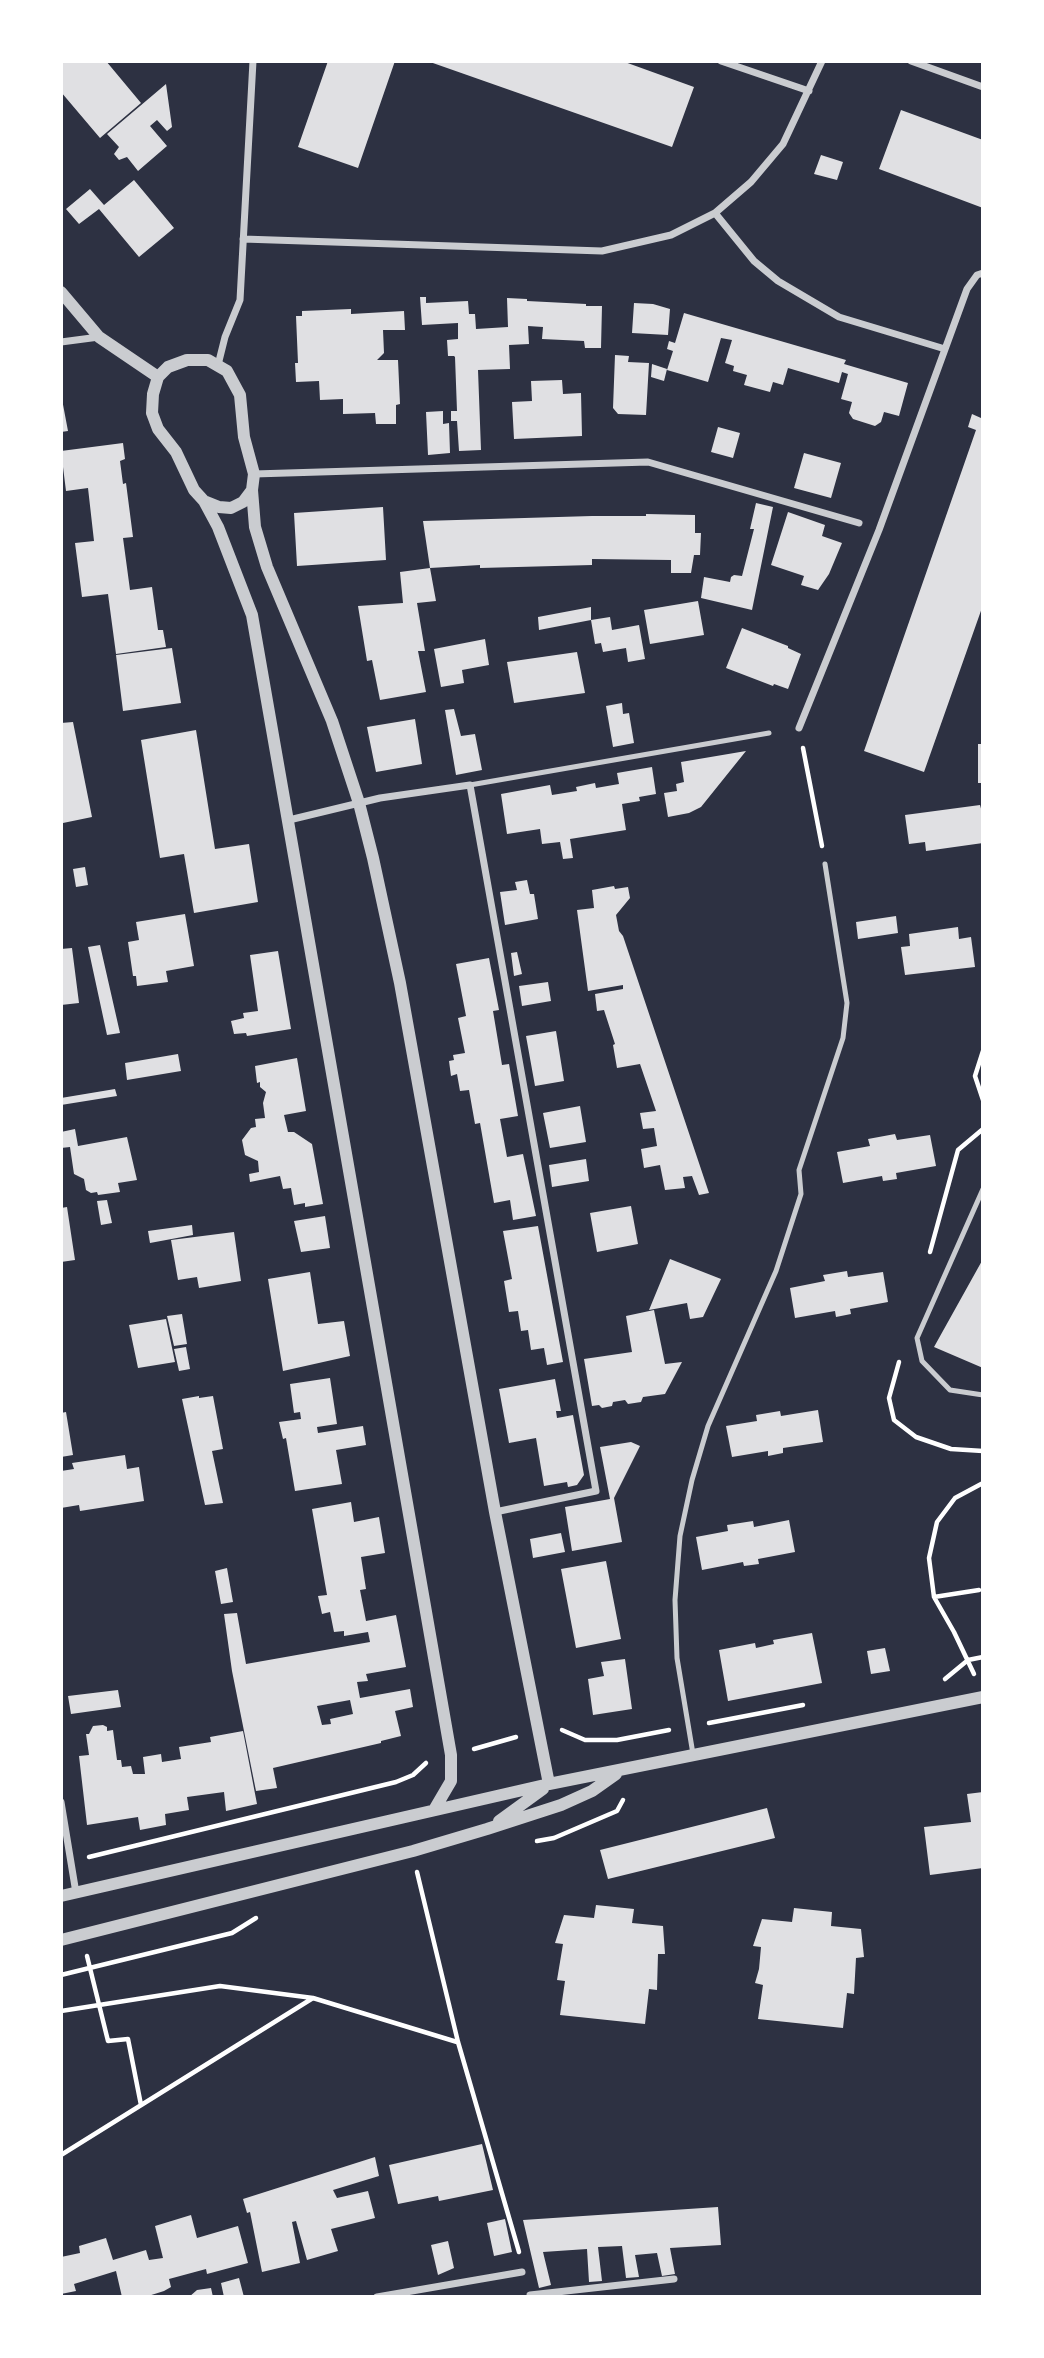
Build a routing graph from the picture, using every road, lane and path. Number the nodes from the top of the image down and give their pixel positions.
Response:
1 (253, 61) edge
2 (721, 61) edge
3 (822, 61) edge
4 (911, 61) edge
5 (983, 87) edge
6 (809, 91) junction
7 (715, 212) junction
8 (243, 239) junction
9 (983, 273) edge
10 (61, 292) edge
11 (99, 337) junction
12 (61, 342) edge
13 (945, 349) junction
14 (218, 365) junction
15 (158, 377) junction
16 (254, 474) junction
17 (252, 490) junction
18 (204, 501) junction
19 (859, 523) dead end
20 (799, 728) joint
21 (769, 733) dead end
22 (470, 785) junction
23 (359, 803) junction
24 (289, 820) junction
25 (825, 864) joint
26 (983, 1051) edge
27 (983, 1100) edge
28 (983, 1189) edge
29 (983, 1395) edge
30 (983, 1483) edge
31 (495, 1512) junction
32 (979, 1590) dead end
33 (934, 1597) junction
34 (983, 1657) edge
35 (968, 1660) junction
36 (940, 1683) dead end
37 (978, 1683) dead end
38 (983, 1697) edge
39 (808, 1704) dead end
40 (688, 1727) junction
41 (617, 1740) dead end
42 (694, 1757) junction
43 (430, 1758) dead end
44 (622, 1770) junction
45 (549, 1784) junction
46 (61, 1802) edge
47 (434, 1810) junction
48 (487, 1829) junction
49 (414, 1850) junction
50 (70, 1861) junction
51 (76, 1893) junction
52 (61, 1896) edge
53 (82, 1934) junction
54 (61, 1940) edge
55 (313, 1998) junction
56 (98, 2005) junction
57 (61, 2011) edge
58 (458, 2042) junction
59 (141, 2105) junction
60 (61, 2155) edge
61 (522, 2272) joint
62 (674, 2279) dead end
63 (530, 2295) dead end
64 (377, 2297) edge

1 - 8 street
2 - 6 street
3 - 6 street
4 - 5 street
6 - 7 street
7 - 8 street
7 - 13 street
8 - 14 street
9 - 13 street
10 - 11 street
11 - 12 street
11 - 15 street
13 - 20 street
14 - 15 street
14 - 16 street
15 - 18 street
16 - 17 street
16 - 19 street
17 - 18 street
17 - 23 street
18 - 24 street
20 - 25 path
21 - 22 lane
22 - 23 street
22 - 31 street
23 - 24 street
23 - 31 street
24 - 47 street
25 - 40 lane
26 - 27 path
28 - 29 lane
30 - 33 path
31 - 45 street
32 - 33 path
33 - 35 path
34 - 35 path
35 - 36 path
35 - 37 path
38 - 42 street
39 - 40 path
40 - 41 path
40 - 42 lane
42 - 44 street
43 - 50 path
44 - 45 street
44 - 48 street
45 - 47 street
45 - 48 street
46 - 50 street
47 - 51 street
48 - 49 street
49 - 53 street
49 - 58 path
50 - 51 street
51 - 52 street
53 - 54 street
53 - 56 path
55 - 56 path
55 - 58 path
55 - 59 path
56 - 57 path
56 - 59 path
58 - 61 path
59 - 60 path
61 - 64 street
62 - 63 street

